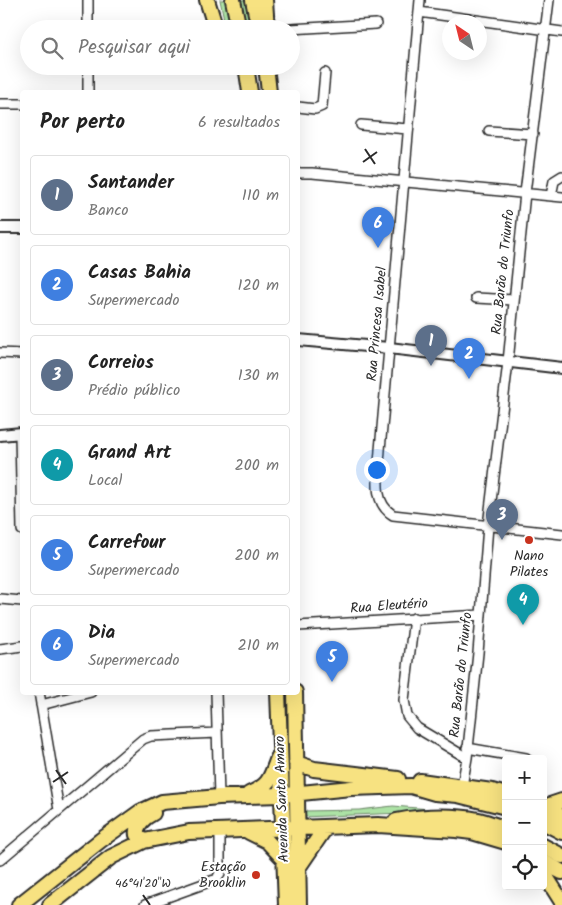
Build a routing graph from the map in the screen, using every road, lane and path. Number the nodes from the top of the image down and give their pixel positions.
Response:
1 (88, 0) edge
2 (207, 0) edge
3 (233, 0) edge
4 (253, 0) edge
5 (265, 0) edge
6 (420, 0) edge
7 (549, 0) edge
8 (419, 12) junction
9 (88, 20) edge
10 (213, 20) edge
11 (237, 20) edge
12 (256, 20) edge
13 (266, 20) edge
14 (376, 24) dead end
15 (300, 28) edge
16 (546, 30) junction
17 (562, 32) edge
18 (326, 73) dead end
19 (88, 75) edge
20 (88, 90) edge
21 (0, 104) edge
22 (20, 104) edge
23 (300, 107) edge
24 (360, 125) dead end
25 (408, 129) junction
26 (489, 131) dead end
27 (532, 134) junction
28 (300, 173) edge
29 (562, 176) edge
30 (403, 182) junction
31 (525, 193) junction
32 (551, 196) junction
33 (562, 197) edge
34 (0, 228) edge
35 (20, 228) edge
36 (476, 298) dead end
37 (514, 300) junction
38 (300, 340) edge
39 (389, 348) junction
40 (0, 353) edge
41 (20, 354) edge
42 (508, 362) junction
43 (562, 368) edge
44 (20, 434) edge
45 (0, 436) edge
46 (488, 526) junction
47 (562, 534) edge
48 (0, 599) edge
49 (20, 601) edge
50 (482, 615) junction
51 (414, 618) junction
52 (300, 626) edge
53 (20, 646) edge
54 (0, 649) edge
55 (40, 695) edge
56 (79, 695) edge
57 (216, 695) edge
58 (278, 695) edge
59 (295, 695) edge
60 (42, 705) junction
61 (217, 733) junction
62 (280, 751) junction
63 (467, 753) junction
64 (502, 756) edge
65 (296, 763) junction
66 (349, 774) junction
67 (386, 786) junction
68 (411, 786) junction
69 (458, 786) junction
70 (297, 793) junction
71 (502, 794) edge
72 (281, 795) junction
73 (244, 796) junction
74 (219, 797) junction
75 (174, 801) junction
76 (562, 801) edge
77 (502, 806) edge
78 (547, 806) edge
79 (547, 809) edge
80 (59, 810) junction
81 (562, 817) edge
82 (547, 824) edge
83 (378, 825) junction
84 (326, 827) junction
85 (502, 828) edge
86 (290, 829) junction
87 (220, 830) junction
88 (243, 830) junction
89 (562, 832) edge
90 (144, 841) junction
91 (502, 841) edge
92 (547, 851) edge
93 (0, 860) edge
94 (285, 860) junction
95 (547, 863) edge
96 (561, 868) edge
97 (298, 869) junction
98 (547, 878) edge
99 (562, 902) edge
100 (19, 905) edge
101 (50, 905) edge
102 (145, 905) edge
103 (286, 905) edge
104 (299, 905) edge

1 - 9 street
2 - 10 main road
3 - 11 main road
4 - 12 main road
5 - 13 main road
6 - 8 street, Rua Princesa Isabel
7 - 16 street, Rua Barão do Triunfo
8 - 16 street
8 - 25 street, Rua Princesa Isabel
14 - 15 street
16 - 17 street
16 - 27 street, Rua Barão do Triunfo
18 - 23 street
19 - 20 street
21 - 22 street
24 - 25 street
25 - 30 street, Rua Princesa Isabel
26 - 27 street
27 - 31 street, Rua Barão do Triunfo
28 - 30 street
29 - 32 street
30 - 31 street
30 - 39 street, Rua Princesa Isabel
31 - 32 street
31 - 37 street, Rua Barão do Triunfo
32 - 33 street
34 - 35 street
36 - 37 street
37 - 42 street, Rua Barão do Triunfo
38 - 39 street
39 - 42 street
39 - 46 street, Rua Princesa Isabel
40 - 41 street
42 - 43 street
42 - 46 street, Rua Barão do Triunfo
44 - 45 street
46 - 47 street
46 - 50 street, Rua Barão do Triunfo
48 - 49 street
50 - 51 street, Rua Eleutério
50 - 63 street, Rua Barão do Triunfo
51 - 52 street, Rua Eleutério
51 - 63 street
53 - 54 street
55 - 60 street
56 - 60 street
57 - 61 street
58 - 62 main road, Avenida Santo Amaro
59 - 65 main road, Avenida Santo Amaro
60 - 80 street
61 - 74 street
61 - 80 street
62 - 72 main road, Avenida Santo Amaro
62 - 73 main road
63 - 64 street
63 - 69 street, Rua Barão do Triunfo
65 - 66 main road
65 - 70 main road, Avenida Santo Amaro
66 - 67 main road
66 - 69 main road
67 - 68 main road
67 - 70 main road
68 - 69 main road
68 - 77 main road
69 - 71 main road
70 - 72 main road
70 - 86 main road, Avenida Santo Amaro
72 - 73 main road
72 - 86 main road, Avenida Santo Amaro
73 - 74 main road
74 - 75 main road
75 - 90 main road
75 - 100 main road
76 - 78 main road
79 - 81 main road
80 - 93 street
82 - 89 main road
83 - 84 main road
83 - 85 main road
83 - 91 main road
84 - 86 main road
84 - 97 main road
86 - 88 main road
86 - 94 main road, Avenida Santo Amaro
86 - 97 main road, Avenida Santo Amaro
87 - 88 main road
87 - 90 main road
87 - 102 street
88 - 94 main road
90 - 101 main road
92 - 96 main road
94 - 103 main road, Avenida Santo Amaro
95 - 96 main road
97 - 104 main road, Avenida Santo Amaro
98 - 99 main road

